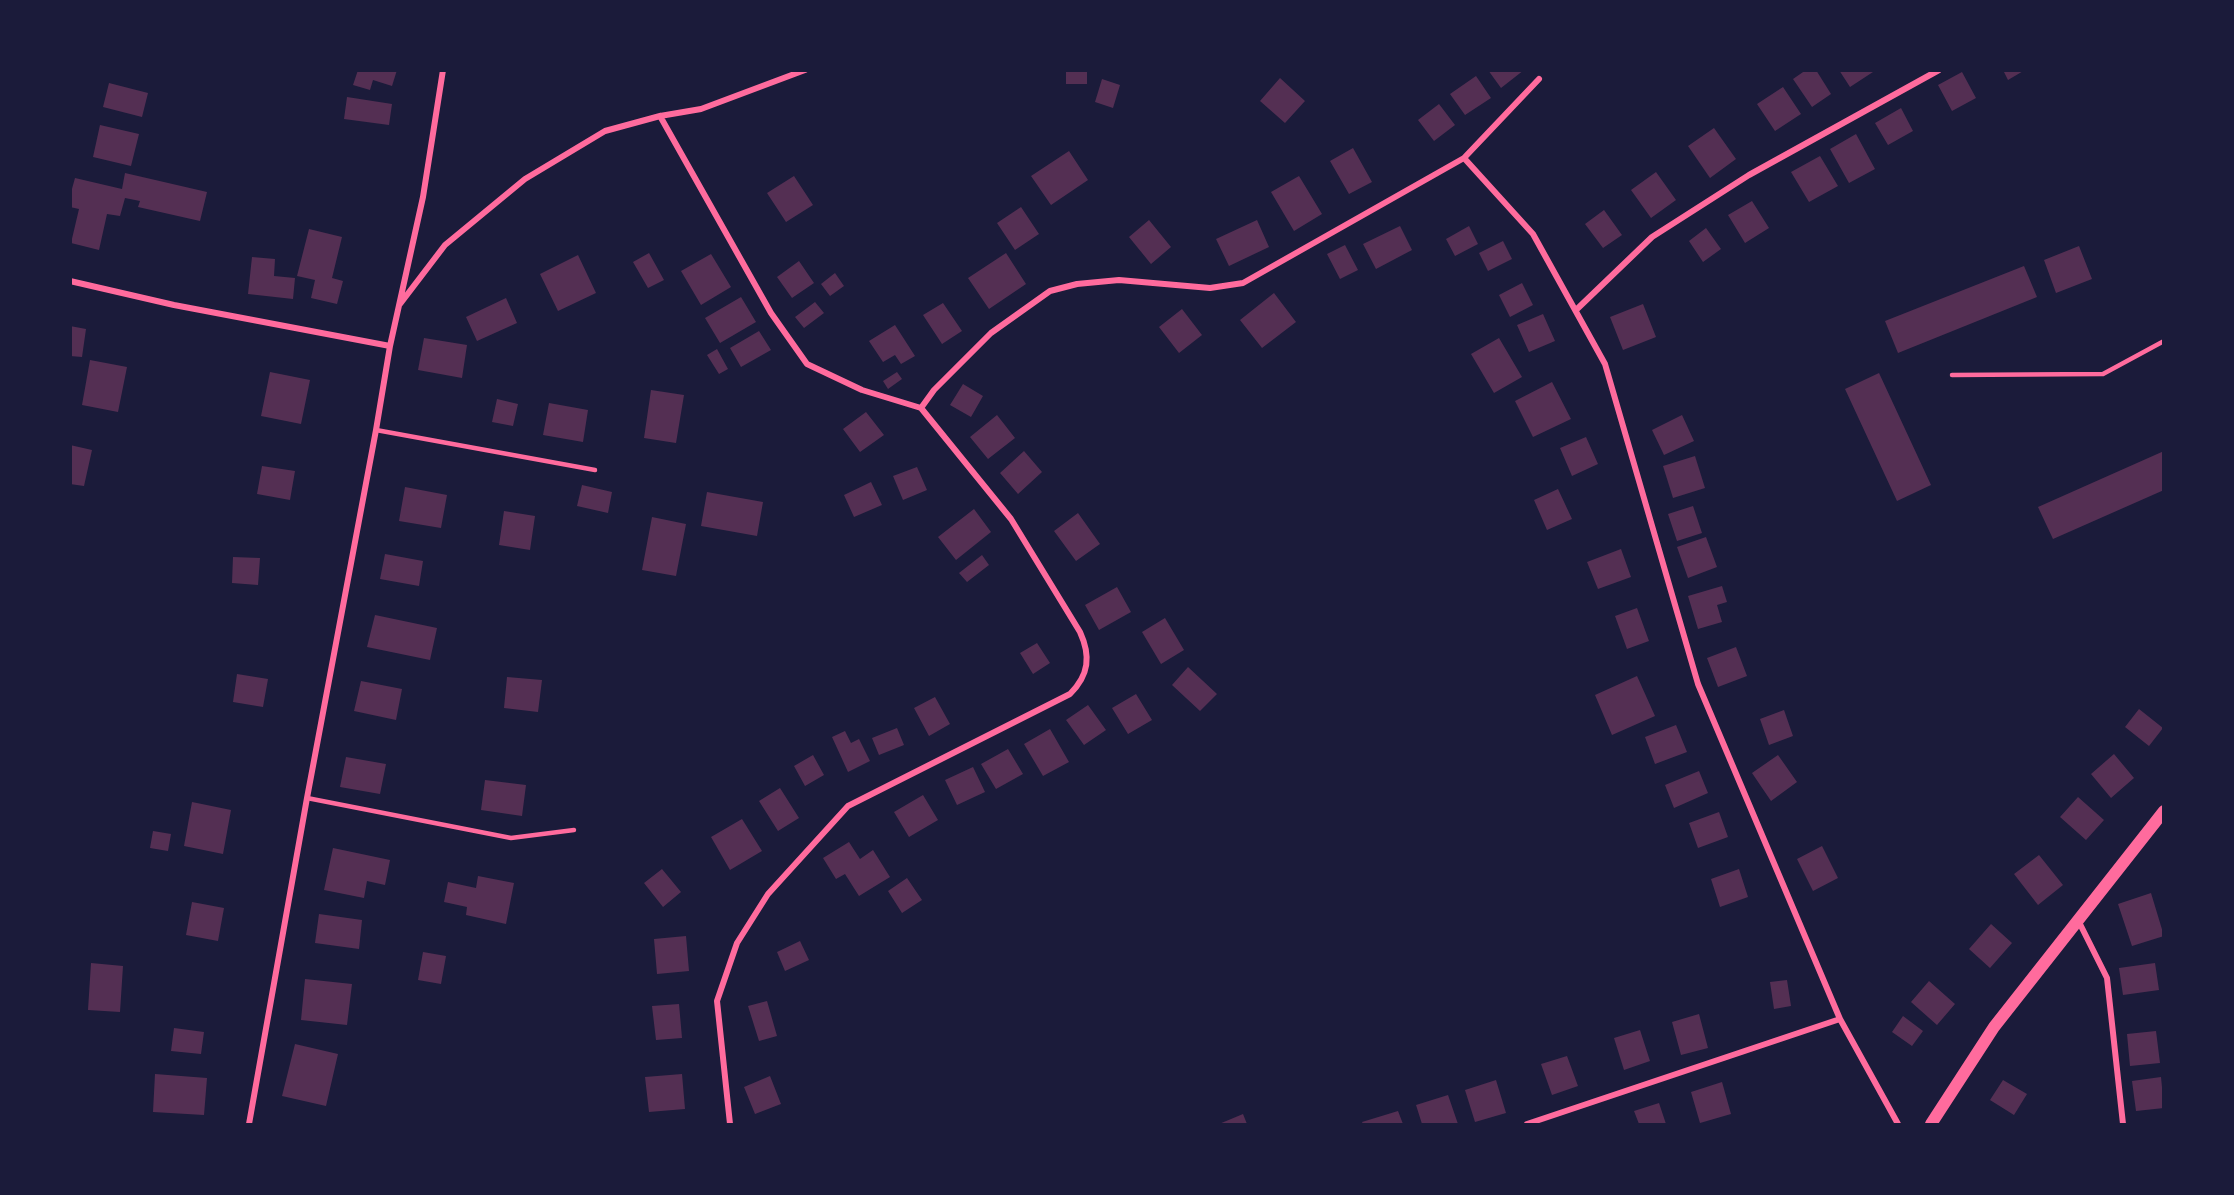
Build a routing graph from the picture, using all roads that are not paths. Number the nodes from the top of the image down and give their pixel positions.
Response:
1 (443, 70) edge
2 (805, 70) edge
3 (1939, 70) edge
4 (1539, 79) dead end
5 (660, 116) junction
6 (1464, 158) junction
7 (70, 281) edge
8 (398, 307) junction
9 (1576, 310) junction
10 (2163, 340) edge
11 (390, 346) junction
12 (1952, 375) dead end
13 (921, 408) junction
14 (376, 430) junction
15 (595, 470) dead end
16 (307, 798) junction
17 (2163, 811) edge
18 (574, 830) dead end
19 (2078, 919) junction
20 (1839, 1019) junction
21 (249, 1125) edge
22 (730, 1125) edge
23 (1527, 1125) edge
24 (1898, 1125) edge
25 (1931, 1125) edge
26 (2123, 1125) edge

1 - 8 street
2 - 5 street
3 - 9 street
4 - 6 street
5 - 8 street
5 - 13 street
6 - 9 street
6 - 13 street
7 - 11 street
8 - 11 street
9 - 20 street
10 - 12 lane
11 - 14 street
13 - 22 street
14 - 15 lane
14 - 16 street
16 - 18 lane
16 - 21 street
17 - 19 main road
19 - 25 main road
19 - 26 street
20 - 23 street
20 - 24 street

